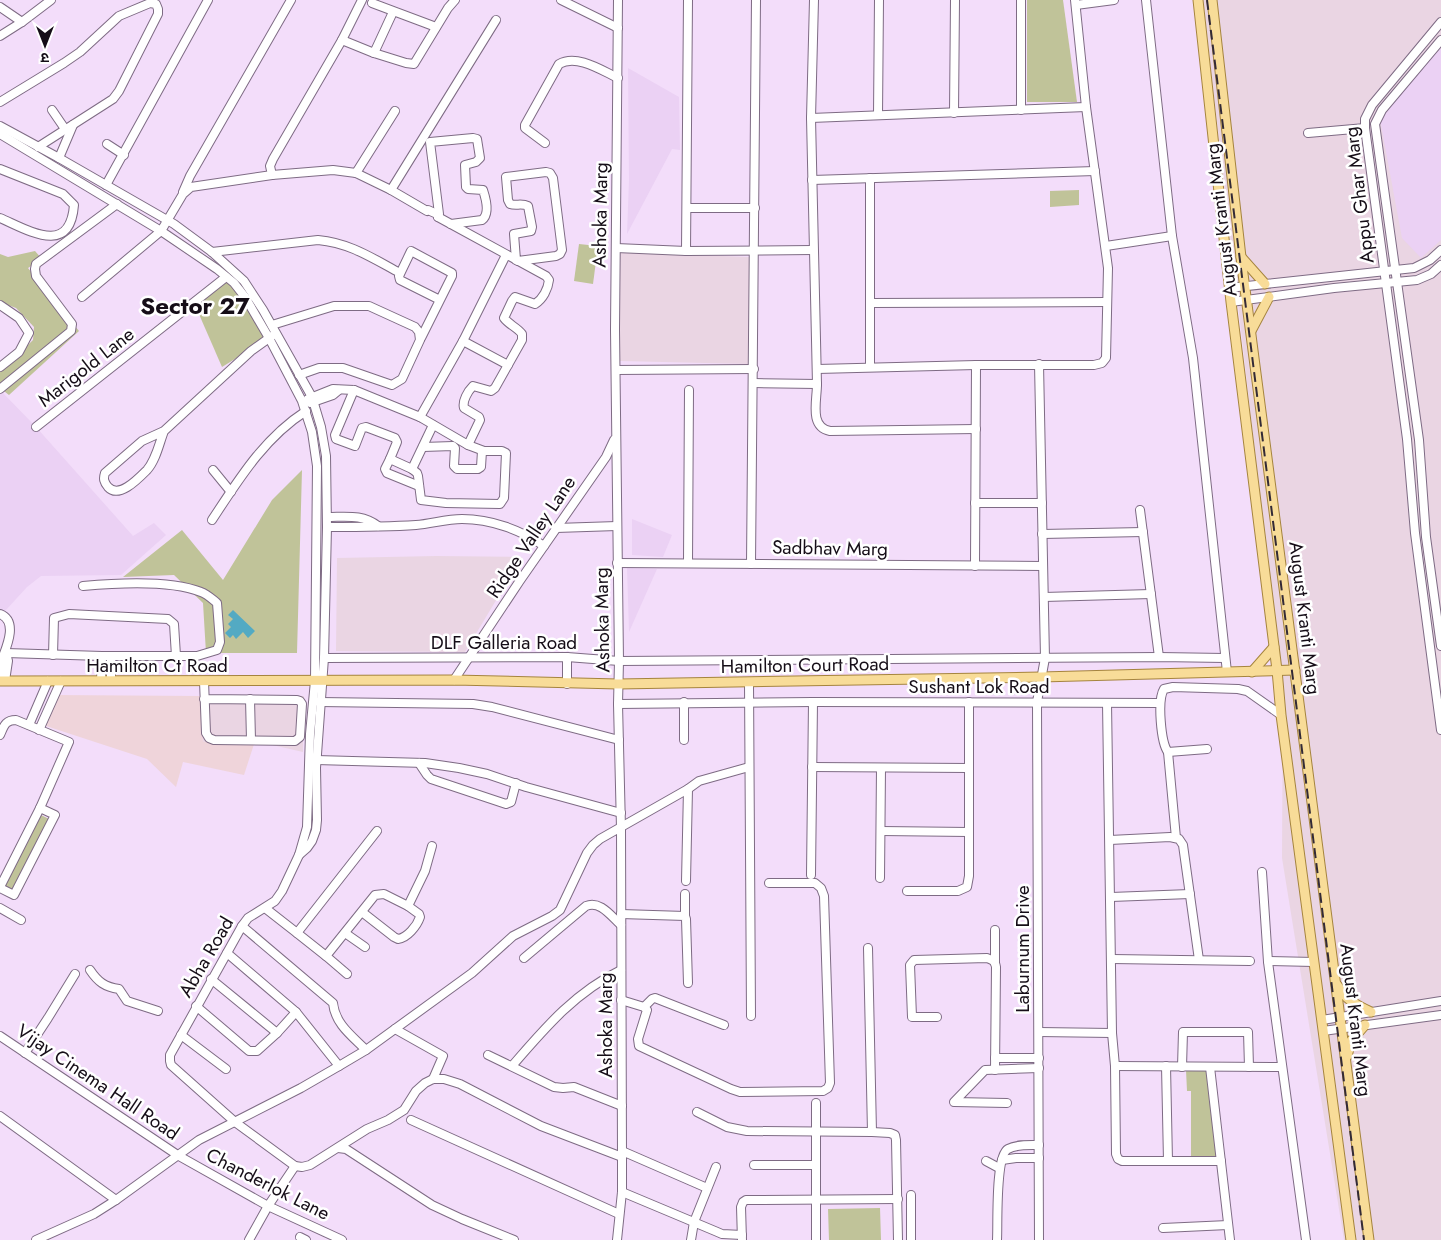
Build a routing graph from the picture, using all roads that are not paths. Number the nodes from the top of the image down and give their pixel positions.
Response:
1 (51, 0) edge
2 (208, 0) edge
3 (291, 0) edge
4 (362, 0) edge
5 (455, 0) edge
6 (561, 0) edge
7 (618, 0) edge
8 (688, 0) edge
9 (756, 0) edge
10 (814, 0) edge
11 (879, 0) edge
12 (955, 0) edge
13 (1021, 0) edge
14 (1114, 0) edge
15 (1146, 0) edge
16 (1198, 0) edge
17 (1212, 0) edge
18 (372, 3) dead end
19 (1076, 3) edge
20 (0, 7) edge
21 (394, 12) junction
22 (496, 20) dead end
23 (22, 22) junction
24 (1441, 22) edge
25 (436, 28) junction
26 (618, 28) junction
27 (0, 36) edge
28 (342, 40) junction
29 (1441, 40) edge
30 (374, 53) junction
31 (618, 78) junction
32 (0, 102) edge
33 (1086, 107) junction
34 (52, 110) dead end
35 (1021, 110) junction
36 (395, 111) dead end
37 (954, 113) junction
38 (878, 116) junction
39 (811, 118) junction
40 (1365, 119) junction
41 (1375, 124) junction
42 (74, 125) junction
43 (0, 126) edge
44 (1365, 128) junction
45 (65, 129) junction
46 (1308, 133) dead end
47 (0, 134) edge
48 (545, 143) dead end
49 (106, 144) dead end
50 (38, 147) junction
51 (124, 154) junction
52 (59, 158) junction
53 (0, 169) edge
54 (1095, 171) junction
55 (356, 173) junction
56 (272, 174) junction
57 (870, 178) junction
58 (812, 180) junction
59 (106, 185) junction
60 (391, 190) junction
61 (183, 194) junction
62 (117, 204) junction
63 (687, 208) junction
64 (755, 208) junction
65 (438, 217) junction
66 (0, 218) edge
67 (167, 220) junction
68 (451, 224) junction
69 (160, 231) junction
70 (1172, 236) junction
71 (1106, 246) junction
72 (616, 248) junction
73 (813, 250) junction
74 (1441, 250) edge
75 (686, 251) junction
76 (755, 251) junction
77 (212, 252) junction
78 (506, 255) junction
79 (1241, 257) junction
80 (517, 260) junction
81 (1441, 265) edge
82 (1396, 270) junction
83 (1384, 271) junction
84 (400, 273) junction
85 (226, 277) junction
86 (1398, 282) junction
87 (1386, 283) junction
88 (1264, 284) junction
89 (1245, 286) junction
90 (1229, 288) junction
91 (82, 296) dead end
92 (1269, 297) junction
93 (440, 300) junction
94 (1247, 300) junction
95 (1107, 302) junction
96 (1231, 302) junction
97 (870, 303) junction
98 (0, 305) edge
99 (272, 326) junction
100 (1251, 331) junction
101 (272, 335) junction
102 (420, 340) junction
103 (463, 341) junction
104 (1039, 364) junction
105 (508, 365) junction
106 (976, 365) junction
107 (0, 367) edge
108 (870, 367) junction
109 (754, 369) junction
110 (817, 369) junction
111 (616, 370) junction
112 (300, 375) junction
113 (754, 383) junction
114 (817, 384) junction
115 (0, 389) edge
116 (354, 390) junction
117 (689, 390) dead end
118 (313, 400) junction
119 (304, 406) junction
120 (420, 417) junction
121 (433, 425) junction
122 (36, 427) dead end
123 (976, 429) junction
124 (164, 431) junction
125 (616, 433) junction
126 (468, 445) junction
127 (423, 447) junction
128 (482, 451) junction
129 (390, 459) junction
130 (412, 469) junction
131 (213, 470) dead end
132 (419, 486) junction
133 (231, 492) junction
134 (1042, 502) junction
135 (975, 503) junction
136 (1140, 510) dead end
137 (327, 517) junction
138 (212, 520) dead end
139 (378, 526) junction
140 (617, 526) junction
141 (328, 527) junction
142 (556, 528) junction
143 (1143, 532) junction
144 (1042, 534) junction
145 (544, 546) junction
146 (617, 563) junction
147 (688, 563) junction
148 (752, 564) junction
149 (975, 566) junction
150 (1043, 566) junction
151 (83, 586) dead end
152 (1151, 594) junction
153 (1044, 597) junction
154 (0, 614) edge
155 (1441, 646) edge
156 (1274, 647) junction
157 (6, 653) junction
158 (54, 655) junction
159 (102, 656) junction
160 (111, 656) junction
161 (176, 656) junction
162 (470, 657) junction
163 (1159, 657) junction
164 (324, 658) junction
165 (567, 658) junction
166 (1044, 658) junction
167 (1225, 658) junction
168 (619, 661) junction
169 (1277, 670) junction
170 (1295, 670) junction
171 (1227, 672) junction
172 (1252, 672) junction
173 (1041, 677) junction
174 (2, 679) edge
175 (204, 680) junction
176 (454, 680) junction
177 (48, 681) junction
178 (61, 681) junction
179 (101, 681) junction
180 (111, 681) junction
181 (318, 681) junction
182 (749, 682) junction
183 (567, 684) junction
184 (618, 684) junction
185 (204, 699) junction
186 (250, 699) junction
187 (319, 702) junction
188 (684, 702) junction
189 (813, 702) junction
190 (969, 702) junction
191 (1037, 702) junction
192 (749, 703) junction
193 (1107, 703) junction
194 (1160, 703) junction
195 (618, 704) junction
196 (1281, 715) junction
197 (29, 725) junction
198 (39, 730) junction
199 (1441, 730) edge
200 (300, 734) junction
201 (310, 734) junction
202 (0, 735) edge
203 (252, 740) junction
204 (619, 740) junction
205 (684, 740) dead end
206 (1207, 749) dead end
207 (1168, 752) junction
208 (316, 760) junction
209 (419, 763) junction
210 (749, 767) junction
211 (812, 767) junction
212 (882, 768) junction
213 (970, 768) junction
214 (516, 783) junction
215 (688, 789) junction
216 (40, 808) junction
217 (621, 813) junction
218 (621, 828) junction
219 (881, 830) junction
220 (377, 831) dead end
221 (969, 832) junction
222 (1176, 838) junction
223 (1110, 840) junction
224 (432, 846) dead end
225 (299, 855) junction
226 (1262, 872) dead end
227 (811, 875) dead end
228 (880, 878) dead end
229 (686, 881) dead end
230 (769, 883) dead end
231 (0, 888) edge
232 (908, 891) dead end
233 (684, 894) dead end
234 (1190, 894) junction
235 (1111, 898) junction
236 (408, 906) junction
237 (0, 908) edge
238 (265, 908) junction
239 (362, 912) junction
240 (621, 914) junction
241 (685, 916) junction
242 (21, 920) dead end
243 (621, 925) junction
244 (242, 926) junction
245 (995, 930) dead end
246 (345, 933) junction
247 (297, 934) junction
248 (366, 947) dead end
249 (868, 948) dead end
250 (227, 953) junction
251 (326, 956) junction
252 (524, 958) dead end
253 (1112, 958) junction
254 (1199, 960) junction
255 (1250, 961) dead end
256 (1268, 961) junction
257 (995, 962) junction
258 (1314, 962) junction
259 (90, 970) dead end
260 (621, 970) junction
261 (75, 974) dead end
262 (347, 974) dead end
263 (211, 979) junction
264 (688, 983) dead end
265 (1335, 983) junction
266 (621, 1000) junction
267 (1441, 1001) edge
268 (196, 1006) junction
269 (644, 1007) junction
270 (158, 1011) dead end
271 (296, 1012) junction
272 (1370, 1012) junction
273 (1441, 1015) edge
274 (751, 1016) dead end
275 (937, 1017) dead end
276 (1340, 1017) junction
277 (1322, 1020) junction
278 (724, 1025) dead end
279 (1365, 1025) junction
280 (395, 1029) junction
281 (1341, 1029) junction
282 (1323, 1031) junction
283 (1039, 1032) junction
284 (277, 1033) junction
285 (1112, 1033) junction
286 (181, 1035) junction
287 (0, 1036) edge
288 (366, 1050) junction
289 (25, 1053) junction
290 (488, 1055) dead end
291 (995, 1058) junction
292 (1039, 1058) junction
293 (339, 1066) junction
294 (512, 1066) junction
295 (1115, 1066) junction
296 (1166, 1066) junction
297 (1346, 1066) junction
298 (1182, 1067) junction
299 (1210, 1067) junction
300 (1249, 1067) junction
301 (1282, 1067) junction
302 (1039, 1068) junction
303 (226, 1069) dead end
304 (995, 1070) junction
305 (433, 1079) junction
306 (816, 1103) dead end
307 (1007, 1103) dead end
308 (622, 1106) junction
309 (697, 1112) dead end
310 (0, 1116) edge
311 (412, 1120) dead end
312 (235, 1122) junction
313 (815, 1132) junction
314 (872, 1132) junction
315 (1039, 1145) junction
316 (338, 1148) junction
317 (622, 1154) junction
318 (179, 1156) junction
319 (1039, 1158) junction
320 (986, 1161) dead end
321 (1168, 1161) junction
322 (1221, 1161) junction
323 (1000, 1164) junction
324 (754, 1165) dead end
325 (815, 1165) junction
326 (295, 1166) junction
327 (716, 1167) dead end
328 (707, 1188) junction
329 (622, 1192) junction
330 (911, 1195) dead end
331 (815, 1199) junction
332 (898, 1199) junction
333 (116, 1200) junction
334 (268, 1206) junction
335 (618, 1214) junction
336 (694, 1222) junction
337 (1228, 1225) junction
338 (1163, 1228) dead end
339 (742, 1238) edge
340 (42, 1239) edge
341 (249, 1240) edge
342 (342, 1240) edge
343 (514, 1240) edge
344 (617, 1240) edge
345 (691, 1240) edge
346 (816, 1240) edge
347 (898, 1240) edge
348 (911, 1240) edge
349 (998, 1240) edge
350 (1040, 1240) edge
351 (1230, 1240) edge
352 (1306, 1240) edge
353 (1351, 1240) edge
354 (1369, 1240) edge

1 - 23 street
2 - 51 street
3 - 61 street
4 - 28 street
5 - 25 street
6 - 26 street
7 - 26 street, Ashoka Marg
8 - 63 street
9 - 64 street
10 - 39 street
11 - 38 street
12 - 37 street
13 - 35 street
14 - 19 street
15 - 70 street
16 - 90 main road, August Kranti Marg
17 - 79 main road, August Kranti Marg
18 - 21 street
19 - 33 street
20 - 23 street
21 - 25 street
21 - 30 street
22 - 60 street
23 - 27 street
24 - 40 street, Appu Ghar Marg
25 - 30 street
26 - 31 street, Ashoka Marg
28 - 30 street
28 - 56 street
29 - 41 street, Appu Ghar Marg
31 - 48 street
31 - 72 street, Ashoka Marg
32 - 42 street
33 - 35 street
33 - 54 street
34 - 45 street
35 - 37 street
36 - 55 street
37 - 38 street
38 - 39 street
39 - 58 street
40 - 41 street
40 - 44 street, Appu Ghar Marg
41 - 82 street, Appu Ghar Marg
42 - 45 street
42 - 52 street
43 - 50 street
44 - 46 street
44 - 83 street, Appu Ghar Marg
45 - 50 street
47 - 62 street
49 - 51 street
50 - 52 street
51 - 59 street
52 - 59 street
53 - 66 street
54 - 57 street
54 - 71 street
55 - 56 street
55 - 60 street
56 - 61 street
57 - 58 street
57 - 97 street
58 - 73 street
59 - 67 street
60 - 65 street
61 - 67 street
62 - 69 street
62 - 115 street
63 - 64 street
63 - 75 street
64 - 76 street
65 - 68 street
65 - 68 street
67 - 69 street
67 - 77 street
68 - 78 street
69 - 85 street
69 - 91 street
70 - 71 street
70 - 167 street
71 - 95 street
72 - 75 street
72 - 111 street, Ashoka Marg
73 - 76 street
73 - 110 street
74 - 82 street
75 - 76 street
76 - 109 street
77 - 84 street
77 - 99 street
78 - 80 street
78 - 103 street
79 - 88 main road
79 - 89 main road, August Kranti Marg
80 - 80 street
80 - 105 street
81 - 86 street
82 - 83 street
82 - 86 street, Appu Ghar Marg
83 - 87 street, Appu Ghar Marg
83 - 88 street
84 - 93 street
84 - 93 street
85 - 101 street
85 - 122 street, Marigold Lane
86 - 87 street
86 - 155 street, Appu Ghar Marg
87 - 92 street
87 - 199 street, Appu Ghar Marg
88 - 89 street
89 - 90 street
89 - 94 main road, August Kranti Marg
90 - 96 main road, August Kranti Marg
92 - 94 street
92 - 100 main road
93 - 102 street
94 - 96 street
94 - 100 main road, August Kranti Marg
95 - 97 street
95 - 104 street
96 - 156 main road, August Kranti Marg
97 - 108 street
98 - 107 street
99 - 101 street
99 - 102 street
100 - 170 main road, August Kranti Marg
101 - 112 street
101 - 119 street
101 - 124 street
102 - 112 street
103 - 105 street
103 - 120 street
104 - 106 street
104 - 134 street, Laburnum Drive
105 - 126 street
106 - 108 street
106 - 123 street
108 - 110 street
109 - 111 street
109 - 113 street
110 - 114 street
111 - 125 street, Ashoka Marg
112 - 118 street
113 - 114 street
113 - 148 street
114 - 123 street
116 - 118 street
116 - 120 street
116 - 129 street
117 - 147 street
118 - 119 street
118 - 137 street
119 - 133 street
119 - 181 street
120 - 121 street
121 - 126 street
121 - 127 street
123 - 135 street
124 - 124 street
125 - 140 street, Ashoka Marg
125 - 142 street, Ridge Valley Lane
126 - 128 street
127 - 128 street
127 - 130 street
128 - 132 street
129 - 130 street
129 - 132 street
130 - 132 street
131 - 133 street
133 - 138 street
134 - 135 street
134 - 144 street, Laburnum Drive
135 - 149 street
136 - 143 street
137 - 139 street
137 - 141 street
139 - 141 street
139 - 145 street
140 - 142 street
140 - 146 street, Ashoka Marg
141 - 164 street
142 - 145 street, Ridge Valley Lane
143 - 144 street
143 - 152 street
144 - 150 street, Laburnum Drive
145 - 162 street, Ridge Valley Lane
146 - 147 street, Sadbhav Marg
146 - 168 street, Ashoka Marg
147 - 148 street, Sadbhav Marg
148 - 149 street, Sadbhav Marg
149 - 150 street, Sadbhav Marg
150 - 153 street, Laburnum Drive
151 - 161 street
152 - 153 street
152 - 163 street
153 - 166 street, Laburnum Drive
154 - 157 street
156 - 169 main road, August Kranti Marg
156 - 172 main road
157 - 158 street
157 - 174 street
158 - 159 street
158 - 161 street
159 - 160 street
159 - 179 street
160 - 161 street
160 - 180 street
162 - 164 street, DLF Galleria Road
162 - 165 street, DLF Galleria Road
162 - 176 street, Ridge Valley Lane
163 - 166 street, DLF Galleria Road
163 - 167 street, DLF Galleria Road
164 - 181 street
165 - 168 street, DLF Galleria Road
165 - 183 street
166 - 168 street, DLF Galleria Road
166 - 173 street, Laburnum Drive
167 - 171 street
168 - 184 street, Ashoka Marg
169 - 170 main road, Hamilton Court Road
169 - 172 main road, Hamilton Court Road
169 - 196 main road, August Kranti Marg
170 - 265 main road, August Kranti Marg
171 - 172 main road, Hamilton Court Road
171 - 173 main road, Hamilton Court Road
173 - 182 main road, Hamilton Court Road
173 - 191 street, Laburnum Drive
174 - 177 main road, Hamilton Ct Road
175 - 180 main road, Hamilton Ct Road
175 - 181 main road, Hamilton Ct Road
175 - 185 street
176 - 181 main road, Hamilton Court Road
176 - 183 main road, Hamilton Court Road
177 - 178 main road, Hamilton Ct Road
177 - 197 street
178 - 179 main road, Hamilton Ct Road
178 - 198 street
179 - 180 main road, Hamilton Ct Road
181 - 187 street, Abha Road
181 - 201 street, Abha Road
182 - 184 main road, Hamilton Court Road
182 - 192 street
183 - 184 main road, Hamilton Court Road
184 - 195 street, Ashoka Marg
185 - 186 street
185 - 203 street
186 - 200 street
186 - 203 street
187 - 204 street
187 - 208 street, Abha Road
188 - 192 street, Sushant Lok Road
188 - 195 street, Sushant Lok Road
188 - 205 street
189 - 190 street, Sushant Lok Road
189 - 192 street, Sushant Lok Road
189 - 211 street
190 - 191 street, Sushant Lok Road
190 - 213 street
191 - 193 street, Sushant Lok Road
191 - 283 street, Laburnum Drive
192 - 210 street
193 - 194 street, Sushant Lok Road
193 - 223 street
194 - 196 street
194 - 207 street
195 - 204 street, Ashoka Marg
196 - 258 main road, August Kranti Marg
197 - 198 street
197 - 202 street
198 - 216 street
200 - 201 street
200 - 203 street
201 - 225 street, Abha Road
204 - 217 street, Ashoka Marg
206 - 207 street
207 - 222 street
208 - 209 street
208 - 225 street, Abha Road
209 - 214 street
209 - 214 street
210 - 215 street
210 - 274 street
211 - 212 street
211 - 227 street
212 - 213 street
212 - 219 street
213 - 221 street
214 - 217 street
215 - 218 street
215 - 229 street
216 - 231 street
216 - 231 street
217 - 218 street, Ashoka Marg
218 - 240 street, Ashoka Marg
218 - 280 street
219 - 221 street
219 - 228 street
220 - 247 street
221 - 232 street
222 - 223 street
222 - 234 street
223 - 235 street
224 - 236 street
225 - 238 street, Abha Road
226 - 256 street
230 - 269 street
233 - 241 street
234 - 235 street
234 - 254 street
235 - 253 street
236 - 239 street
236 - 239 street
237 - 242 street
238 - 244 street, Abha Road
238 - 247 street
239 - 246 street
240 - 241 street
240 - 243 street, Ashoka Marg
241 - 264 street
243 - 252 street
243 - 260 street, Ashoka Marg
244 - 250 street, Abha Road
244 - 288 street
245 - 257 street
246 - 248 street
246 - 251 street
247 - 251 street
249 - 314 street
250 - 263 street, Abha Road
250 - 271 street
251 - 262 street
253 - 254 street
253 - 285 street
254 - 255 street
256 - 258 street
256 - 301 street
257 - 275 street
257 - 291 street
258 - 277 main road, August Kranti Marg
259 - 270 street
260 - 266 street, Ashoka Marg
260 - 294 street
261 - 289 street
263 - 268 street, Abha Road
263 - 284 street
265 - 272 main road
265 - 276 main road, August Kranti Marg
266 - 269 street
266 - 308 street, Ashoka Marg
267 - 272 street
268 - 284 street
268 - 286 street, Abha Road
269 - 278 street
271 - 284 street
271 - 293 street
272 - 276 street
273 - 279 street
276 - 277 street
276 - 281 main road, August Kranti Marg
277 - 282 main road, August Kranti Marg
279 - 281 street
279 - 297 main road
280 - 288 street
280 - 305 street
281 - 282 street
281 - 297 main road, August Kranti Marg
282 - 353 main road, August Kranti Marg
283 - 285 street
283 - 292 street, Laburnum Drive
285 - 295 street
286 - 303 street
286 - 312 street, Abha Road
287 - 289 street, Vijay Cinema Hall Road
288 - 293 street
289 - 318 street, Vijay Cinema Hall Road
290 - 294 street
291 - 292 street
291 - 304 street
292 - 302 street, Laburnum Drive
293 - 312 street
294 - 308 street
295 - 296 street
295 - 321 street
296 - 298 street
296 - 321 street
297 - 354 main road, August Kranti Marg
298 - 299 street
298 - 300 street
299 - 300 street
299 - 322 street
300 - 301 street
301 - 352 street
302 - 304 street
302 - 315 street, Laburnum Drive
304 - 307 street
305 - 316 street
305 - 317 street
306 - 313 street
308 - 317 street, Ashoka Marg
309 - 313 street
310 - 333 street
311 - 335 street
312 - 318 street
312 - 326 street
313 - 314 street
313 - 325 street
314 - 332 street
315 - 319 street, Laburnum Drive
315 - 323 street
316 - 326 street
316 - 343 street
317 - 328 street
317 - 329 street, Ashoka Marg
318 - 333 street
318 - 334 street, Chanderlok Lane
319 - 323 street
319 - 350 street, Laburnum Drive
320 - 323 street
321 - 322 street
322 - 337 street
323 - 349 street
324 - 325 street
325 - 331 street
326 - 334 street
327 - 328 street
328 - 336 street
329 - 335 street, Ashoka Marg
329 - 336 street
330 - 348 street
331 - 332 street
331 - 339 street
331 - 346 street
332 - 347 street
333 - 340 street
334 - 341 street
334 - 342 street, Chanderlok Lane
335 - 344 street, Ashoka Marg
336 - 339 street
336 - 345 street
337 - 338 street
337 - 351 street

